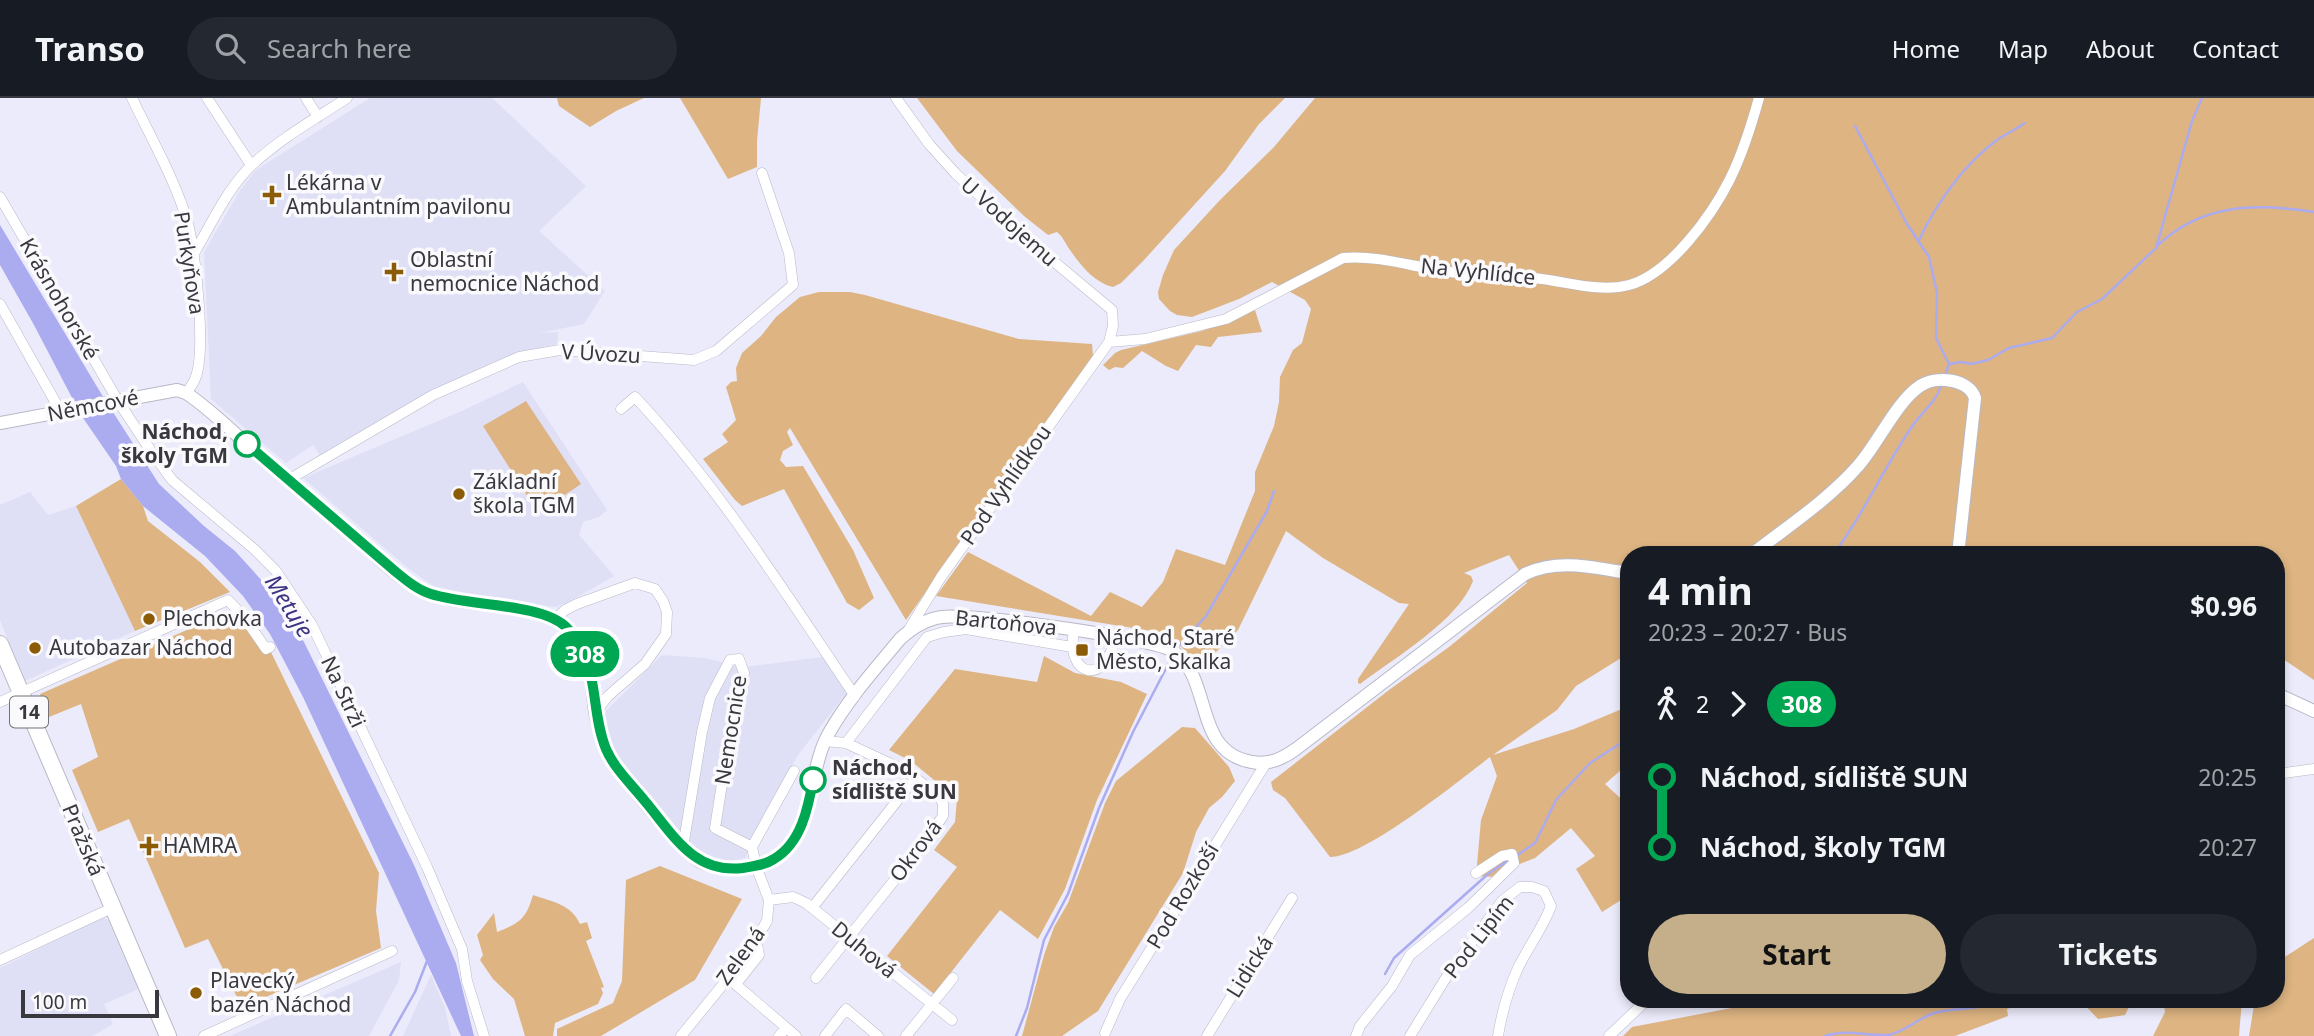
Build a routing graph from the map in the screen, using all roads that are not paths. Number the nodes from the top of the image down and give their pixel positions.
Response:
1 (132, 98) edge
2 (207, 98) edge
3 (306, 98) edge
4 (347, 98) edge
5 (896, 98) edge
6 (1759, 98) edge
7 (318, 117) junction
8 (251, 165) junction
9 (762, 173) dead end
10 (0, 197) edge
11 (193, 255) junction
12 (0, 304) edge
13 (1109, 342) junction
14 (187, 393) junction
15 (116, 401) junction
16 (621, 409) dead end
17 (66, 411) junction
18 (0, 423) edge
19 (288, 480) junction
20 (1762, 546) edge
21 (1959, 546) edge
22 (1620, 572) edge
23 (556, 619) junction
24 (1074, 631) junction
25 (908, 632) junction
26 (1115, 638) junction
27 (0, 644) edge
28 (1066, 646) junction
29 (270, 647) dead end
30 (21, 692) junction
31 (855, 696) junction
32 (2285, 698) edge
33 (0, 702) edge
34 (2314, 711) edge
35 (595, 713) junction
36 (825, 741) junction
37 (846, 743) junction
38 (1266, 763) junction
39 (2314, 769) edge
40 (794, 771) dead end
41 (2285, 773) edge
42 (916, 777) junction
43 (747, 844) junction
44 (683, 847) junction
45 (756, 866) junction
46 (1476, 873) dead end
47 (1292, 898) dead end
48 (769, 900) junction
49 (112, 908) junction
50 (812, 908) junction
51 (849, 937) junction
52 (756, 939) junction
53 (393, 951) dead end
54 (0, 960) edge
55 (727, 976) junction
56 (816, 978) dead end
57 (953, 978) dead end
58 (736, 984) junction
59 (931, 1004) junction
60 (1639, 1008) edge
61 (951, 1020) dead end
62 (782, 1032) edge
63 (1105, 1033) dead end
64 (871, 1034) edge
65 (168, 1036) edge
66 (204, 1036) edge
67 (484, 1036) edge
68 (681, 1036) edge
69 (796, 1036) edge
70 (825, 1036) edge
71 (906, 1036) edge
72 (1207, 1036) edge
73 (1356, 1036) edge
74 (1410, 1036) edge
75 (1498, 1036) edge
76 (1609, 1036) edge

1 - 11 street, Purkyňova
2 - 8 street
3 - 7 street
4 - 7 street
5 - 13 street, U Vodojemu
6 - 13 street, Na Vyhlídce
7 - 8 street
8 - 11 street
9 - 19 street, V Úvozu
10 - 15 street, Krásnohorské
11 - 14 street, Purkyňova
12 - 17 street
13 - 25 street, Pod Vyhlídkou
14 - 15 street, Němcové
14 - 19 street
15 - 17 street, Němcové
15 - 67 street, Na Strži
16 - 31 street
17 - 18 street, Němcové
19 - 23 street
20 - 21 street
22 - 38 street
23 - 35 street, Bartoňova
23 - 35 street
24 - 25 street, Bartoňova
24 - 26 street, Bartoňova
24 - 28 street
25 - 31 street, Bartoňova
26 - 28 street
26 - 38 street, Bartoňova
27 - 30 main road, Pražská / 14
28 - 37 street
29 - 30 street
30 - 33 street
30 - 49 main road, Pražská / 14
31 - 36 street, Bartoňova
32 - 34 street
35 - 44 street, Bartoňova
36 - 37 street, Okrová
36 - 45 street, Bartoňova
37 - 42 street, Okrová
38 - 63 street, Pod Rozkoší
39 - 41 street
40 - 43 street
42 - 50 street
42 - 51 street, Okrová
43 - 44 street, Nemocnice
43 - 45 street, Zelená
44 - 45 street, Bartoňova
45 - 48 street, Zelená
46 - 73 street
47 - 72 street, Lidická
48 - 50 street, Duhová
48 - 52 street, Zelená
49 - 54 street
49 - 65 main road, Pražská / 14
50 - 51 street, Duhová
51 - 56 street
51 - 59 street, Duhová
52 - 55 street, Zelená
52 - 58 street
53 - 66 street
55 - 58 street
55 - 68 street, Zelená
57 - 59 street
58 - 62 street
59 - 61 street, Duhová
59 - 71 street
60 - 76 street
62 - 69 street
64 - 70 street
74 - 75 street, Pod Lipím

